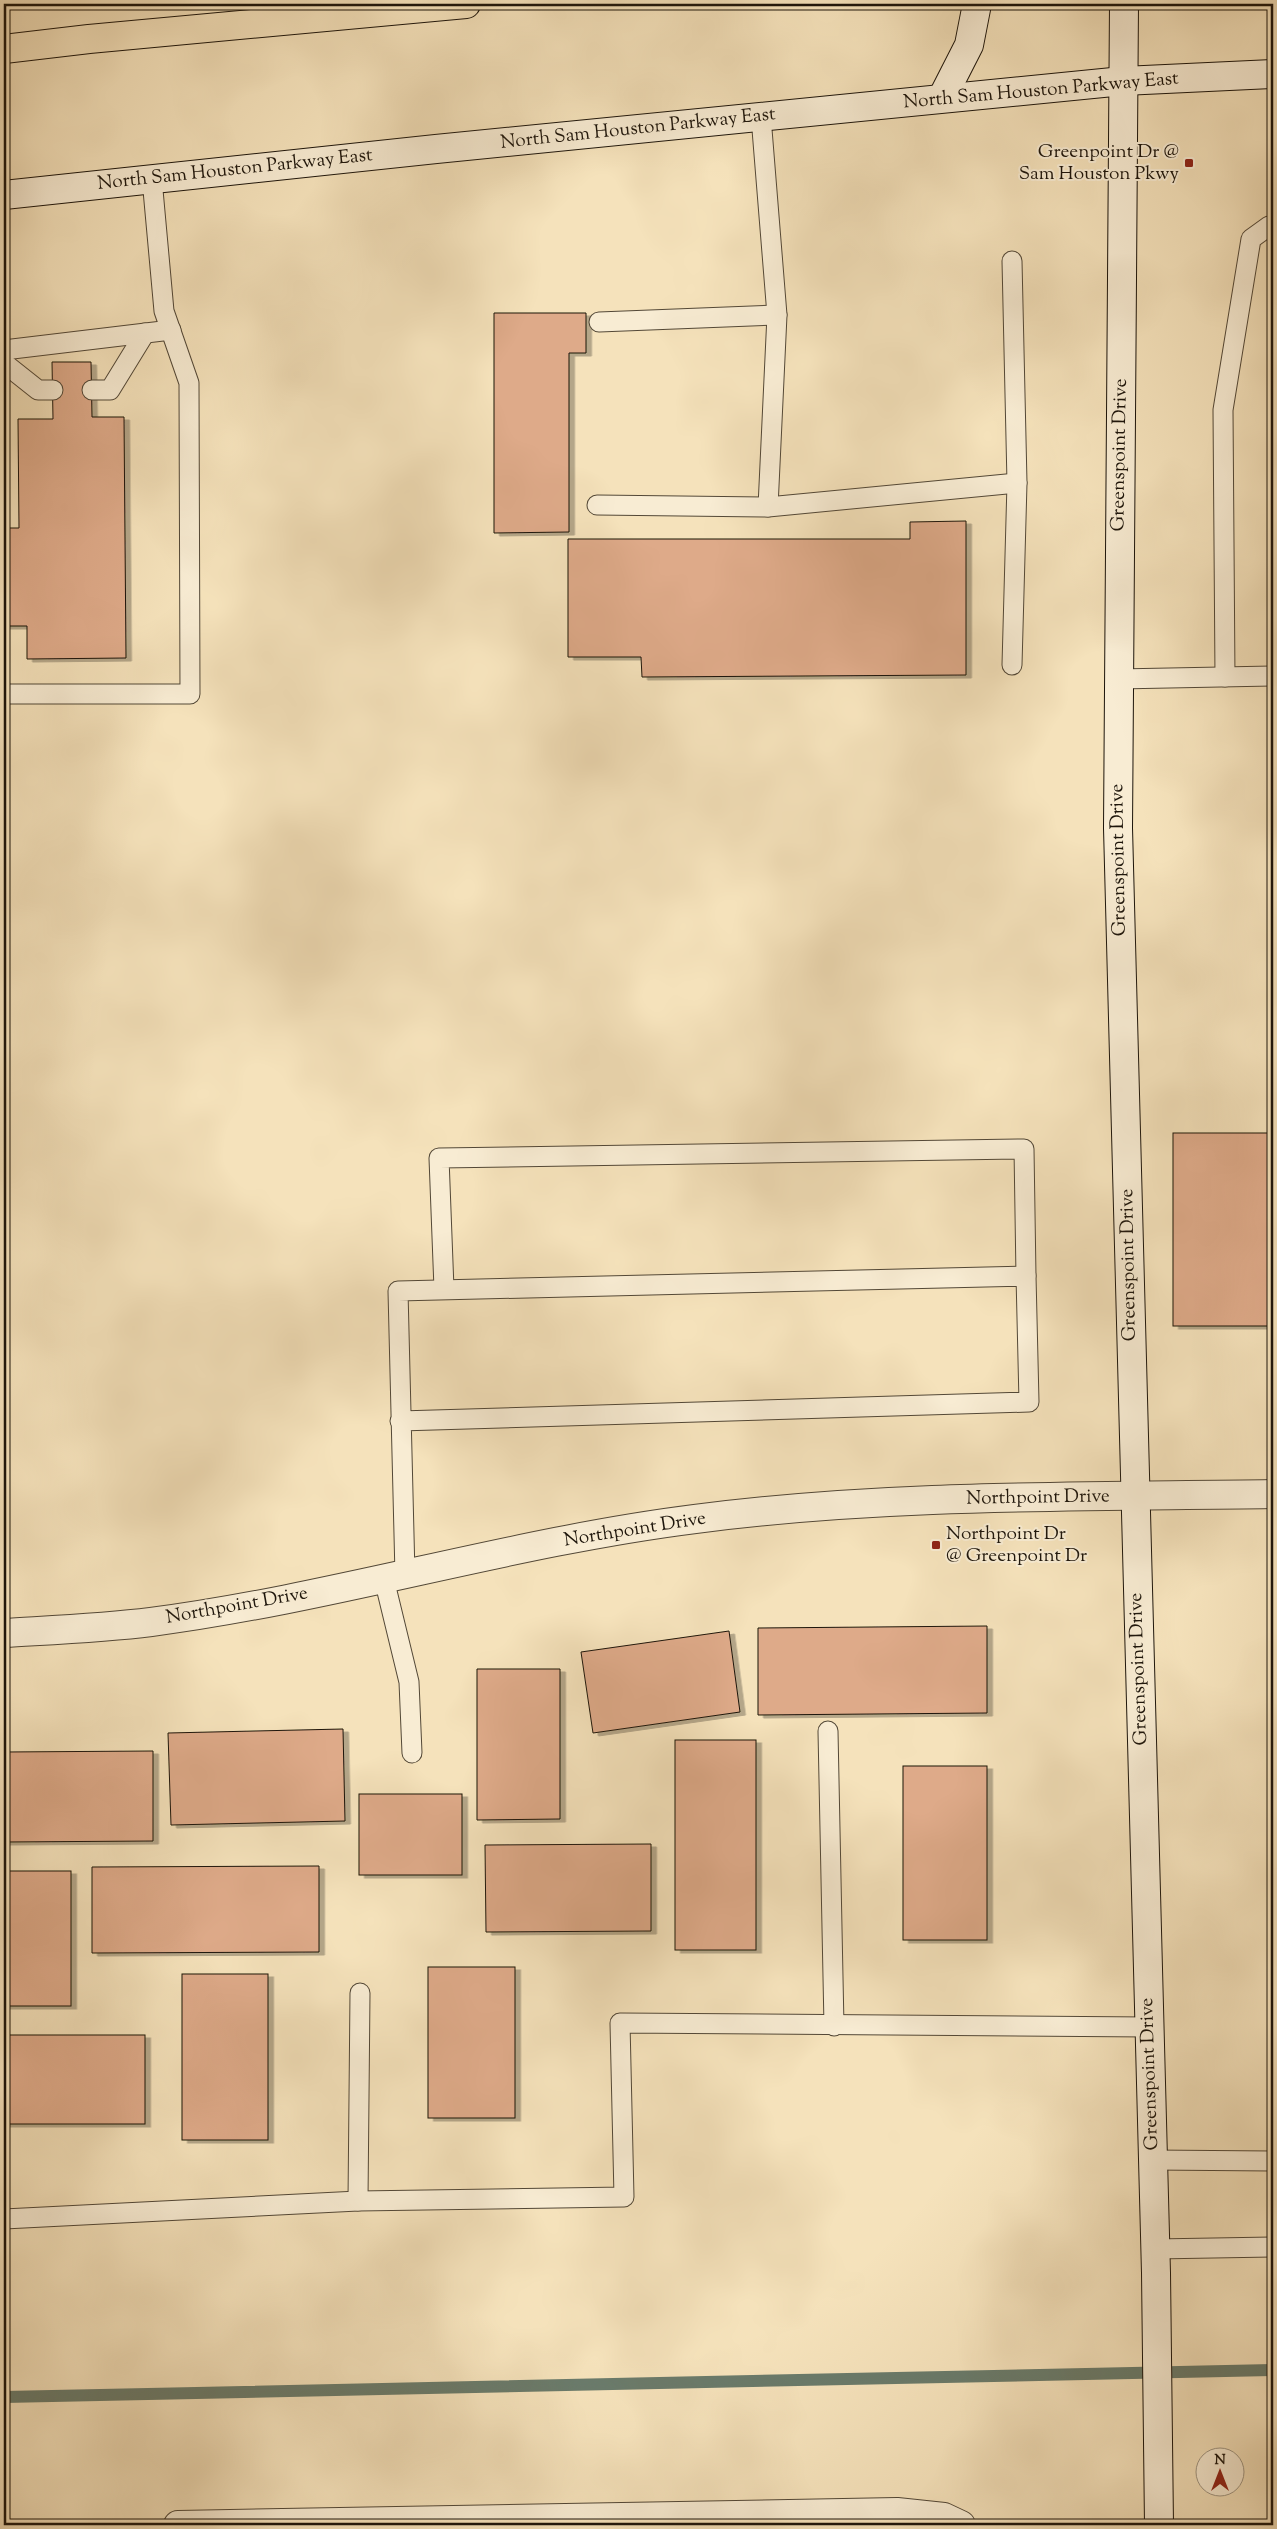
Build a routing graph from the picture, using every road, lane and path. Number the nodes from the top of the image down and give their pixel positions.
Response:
1 (466, 4) edge
2 (977, 4) edge
3 (1124, 4) edge
4 (4, 49) edge
5 (1273, 74) edge
6 (1123, 81) junction
7 (942, 98) junction
8 (761, 116) junction
9 (152, 179) junction
10 (4, 196) edge
11 (1273, 226) edge
12 (1012, 261) dead end
13 (777, 315) junction
14 (599, 322) dead end
15 (171, 330) junction
16 (145, 333) junction
17 (4, 350) edge
18 (4, 363) edge
19 (53, 390) dead end
20 (92, 390) dead end
21 (1017, 483) junction
22 (597, 505) dead end
23 (768, 507) junction
24 (1012, 665) dead end
25 (1273, 676) edge
26 (1225, 677) junction
27 (1118, 679) junction
28 (4, 694) edge
29 (1026, 1276) junction
30 (444, 1289) junction
31 (400, 1421) junction
32 (1273, 1494) edge
33 (1134, 1496) junction
34 (394, 1577) junction
35 (4, 1633) edge
36 (828, 1731) dead end
37 (412, 1753) dead end
38 (360, 1993) dead end
39 (834, 2026) junction
40 (1149, 2027) junction
41 (1152, 2160) junction
42 (1273, 2161) edge
43 (358, 2201) junction
44 (4, 2219) edge
45 (1273, 2247) edge
46 (1155, 2261) junction
47 (428, 2523) edge
48 (178, 2525) edge
49 (961, 2525) edge
50 (1159, 2525) edge

1 - 4 highway
2 - 7 street
3 - 6 street, Greenspoint Drive
5 - 6 street, North Sam Houston Parkway East
6 - 7 street, North Sam Houston Parkway East
6 - 27 street, Greenspoint Drive
7 - 8 street, North Sam Houston Parkway East
8 - 9 street, North Sam Houston Parkway East
8 - 13 lane
9 - 10 street, North Sam Houston Parkway East
9 - 15 lane
11 - 26 lane
12 - 21 lane
13 - 14 lane
13 - 23 lane
15 - 16 lane
15 - 28 lane
16 - 17 lane
16 - 20 lane
18 - 19 lane
21 - 23 lane
21 - 24 lane
22 - 23 lane
25 - 26 lane
26 - 27 lane
27 - 33 street, Greenspoint Drive
29 - 30 lane
29 - 30 lane
29 - 31 lane
30 - 31 lane
31 - 34 lane
32 - 33 street, Northpoint Drive
33 - 34 street, Northpoint Drive
33 - 40 street, Greenspoint Drive
34 - 35 street, Northpoint Drive
34 - 37 lane
36 - 39 lane
38 - 43 lane
39 - 40 lane
39 - 43 lane
40 - 41 street, Greenspoint Drive
41 - 42 lane
41 - 46 street, Greenspoint Drive
43 - 44 lane
45 - 46 lane
46 - 50 street, Greenspoint Drive
47 - 48 street
47 - 49 street

